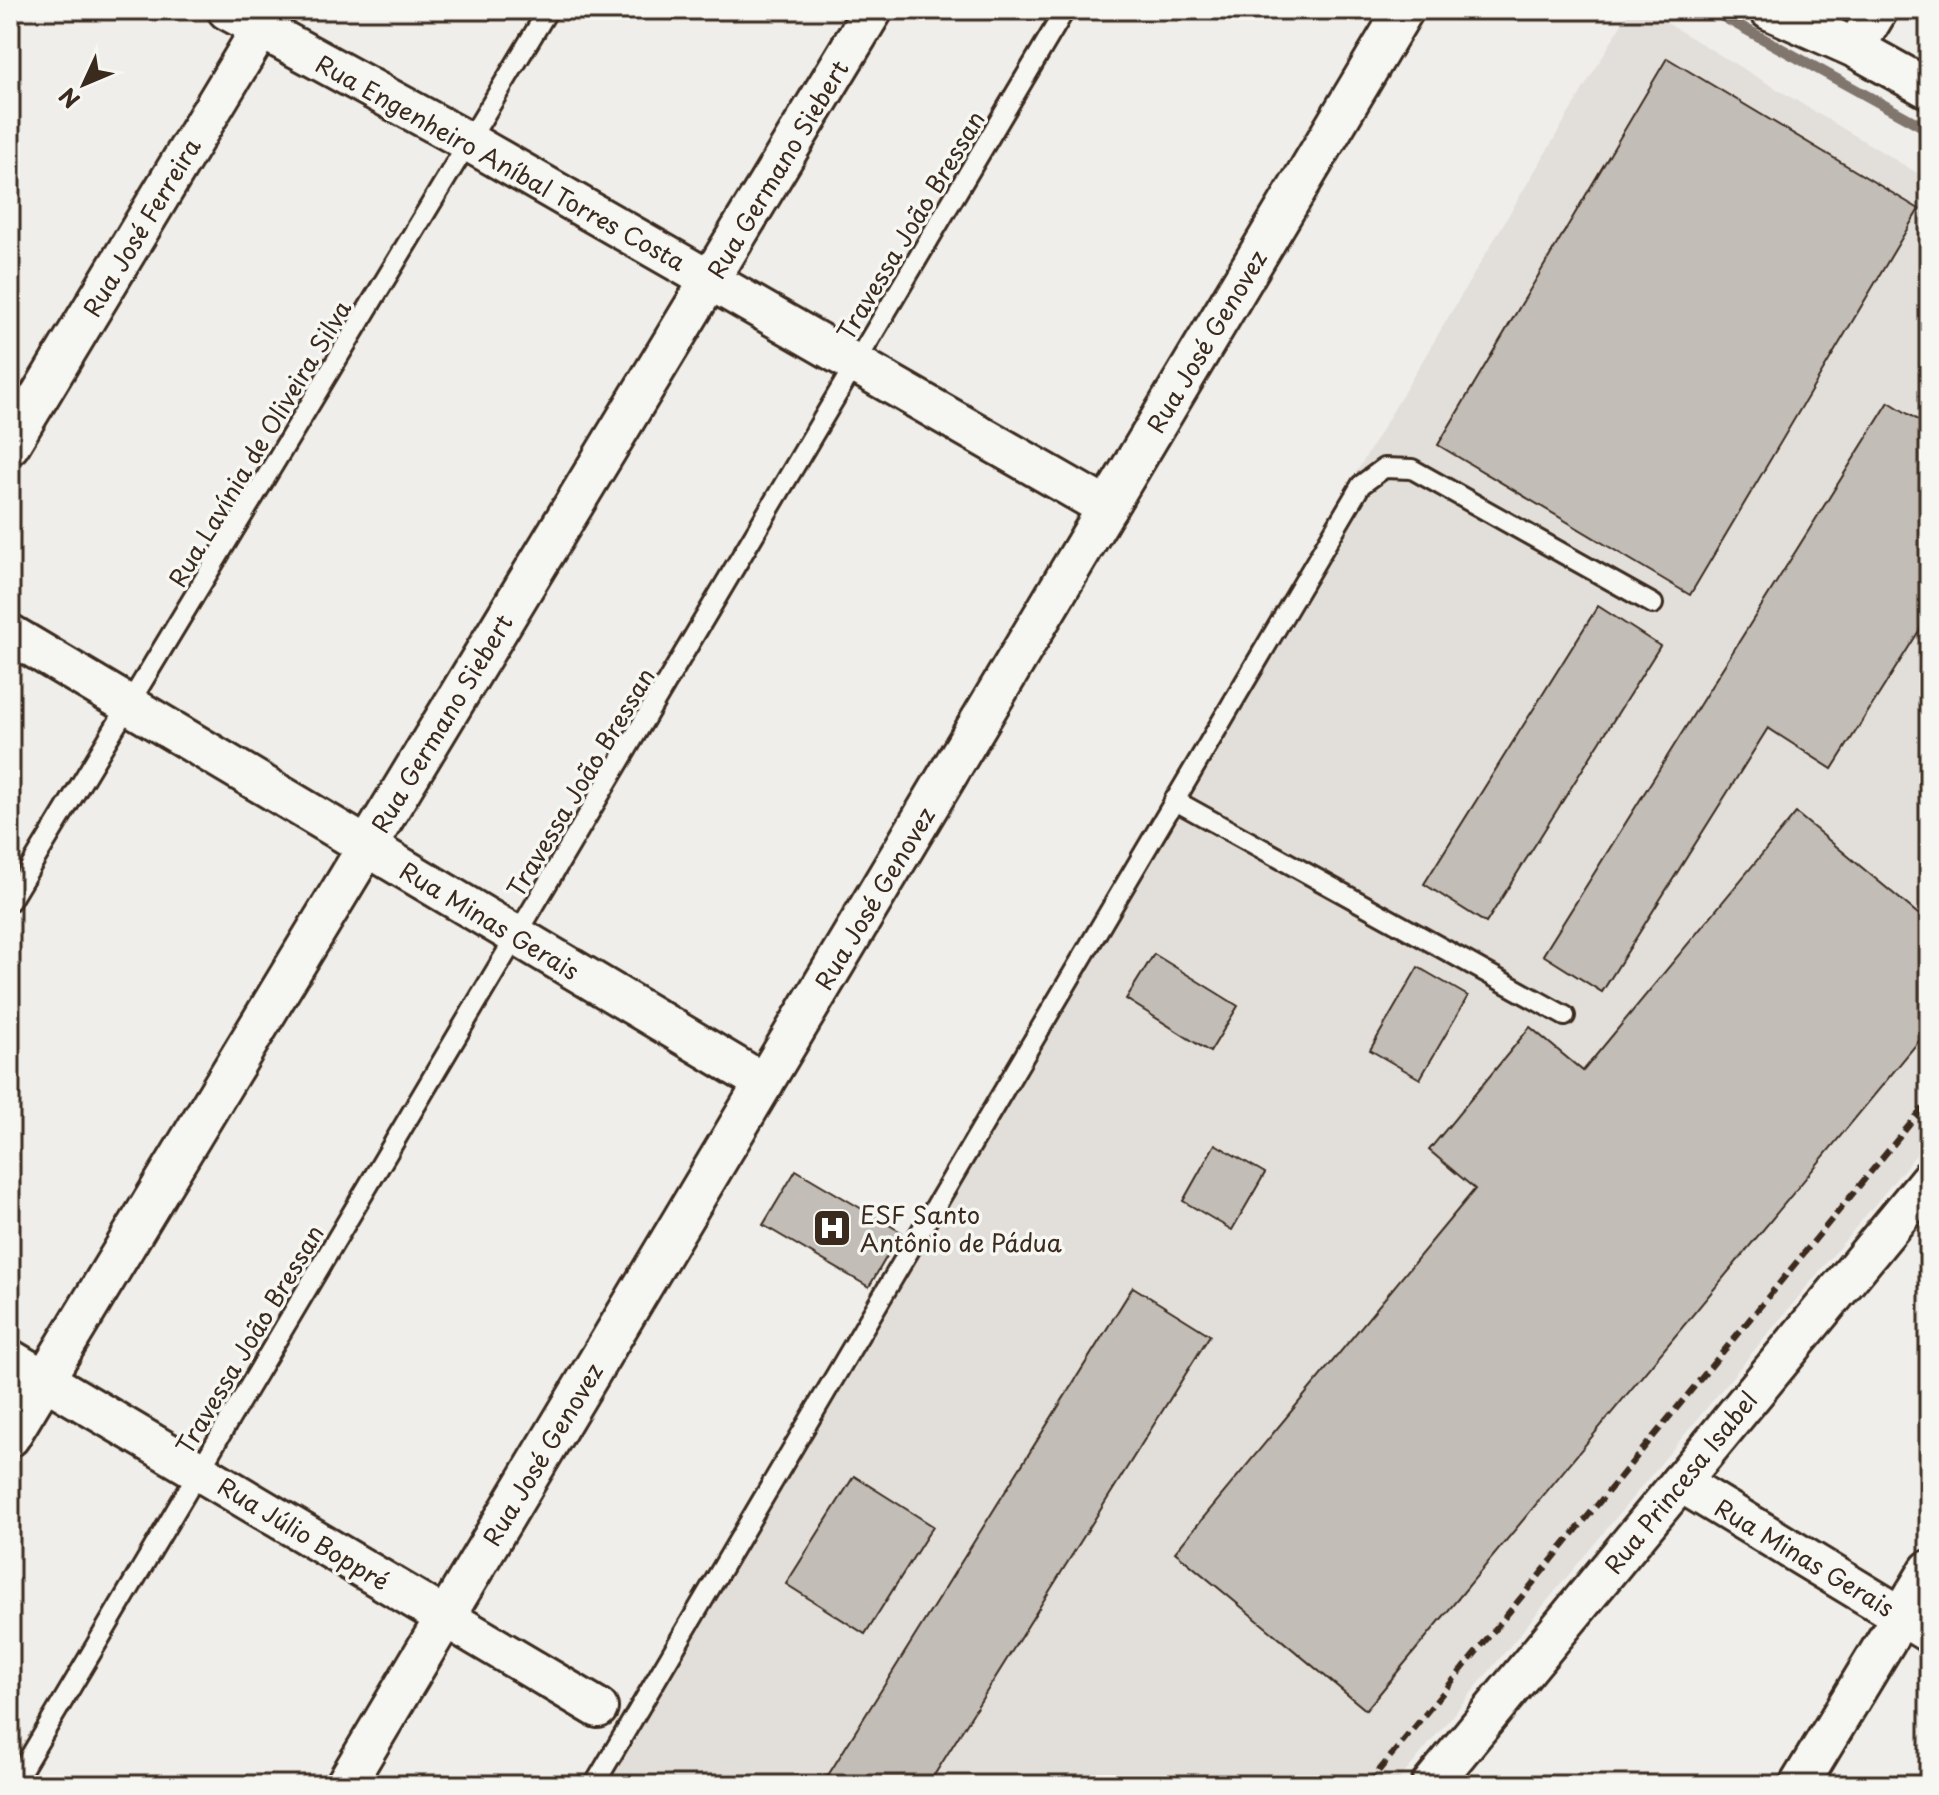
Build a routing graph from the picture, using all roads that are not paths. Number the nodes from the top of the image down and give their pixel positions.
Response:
1 (227, 10) edge
2 (548, 10) edge
3 (873, 10) edge
4 (1065, 10) edge
5 (1404, 10) edge
6 (1769, 10) edge
7 (1878, 10) edge
8 (266, 20) edge
9 (1855, 48) junction
10 (1929, 89) edge
11 (469, 142) junction
12 (710, 279) junction
13 (854, 366) junction
14 (10, 445) edge
15 (1107, 508) junction
16 (1653, 604) dead end
17 (10, 634) edge
18 (129, 704) junction
19 (1174, 800) junction
20 (367, 846) junction
21 (10, 901) edge
22 (517, 936) junction
23 (1565, 1016) dead end
24 (764, 1083) junction
25 (1929, 1180) edge
26 (10, 1359) edge
27 (45, 1379) junction
28 (10, 1437) edge
29 (199, 1471) junction
30 (1680, 1482) junction
31 (1929, 1570) edge
32 (445, 1617) junction
33 (1915, 1624) edge
34 (598, 1708) dead end
35 (13, 1785) edge
36 (345, 1785) edge
37 (594, 1785) edge
38 (1431, 1785) edge
39 (1799, 1785) edge

1 - 8 street, Rua Engenheiro Aníbal Torres Costa
2 - 11 lane, Rua Lavínia de Oliveira Silva
3 - 12 street, Rua Germano Siebert
4 - 13 lane, Travessa João Bressan
5 - 15 street, Rua José Genovez
6 - 9 street
7 - 9 street
8 - 11 street, Rua Engenheiro Aníbal Torres Costa
8 - 14 street, Rua José Ferreira
9 - 10 street
11 - 12 street, Rua Engenheiro Aníbal Torres Costa
11 - 18 lane, Rua Lavínia de Oliveira Silva
12 - 13 street, Rua Engenheiro Aníbal Torres Costa
12 - 20 street, Rua Germano Siebert
13 - 15 street, Rua Engenheiro Aníbal Torres Costa
13 - 22 lane, Travessa João Bressan
15 - 24 street, Rua José Genovez
16 - 19 lane
17 - 18 street, Rua Minas Gerais
18 - 20 street, Rua Minas Gerais
18 - 21 lane, Rua Lavínia de Oliveira Silva
19 - 23 lane
19 - 37 lane
20 - 22 street, Rua Minas Gerais
20 - 27 street, Rua Germano Siebert
22 - 24 street, Rua Minas Gerais
22 - 29 lane, Travessa João Bressan
24 - 32 street, Rua José Genovez
25 - 30 street, Rua Princesa Isabel
26 - 27 street, Rua Júlio Boppré
27 - 28 street, Rua Germano Siebert
27 - 29 street, Rua Júlio Boppré
29 - 32 street, Rua Júlio Boppré
29 - 35 lane, Travessa João Bressan
30 - 33 street, Rua Minas Gerais
30 - 38 street, Rua Princesa Isabel
31 - 33 street
32 - 34 street, Rua Júlio Boppré
32 - 36 street, Rua José Genovez
33 - 39 street

